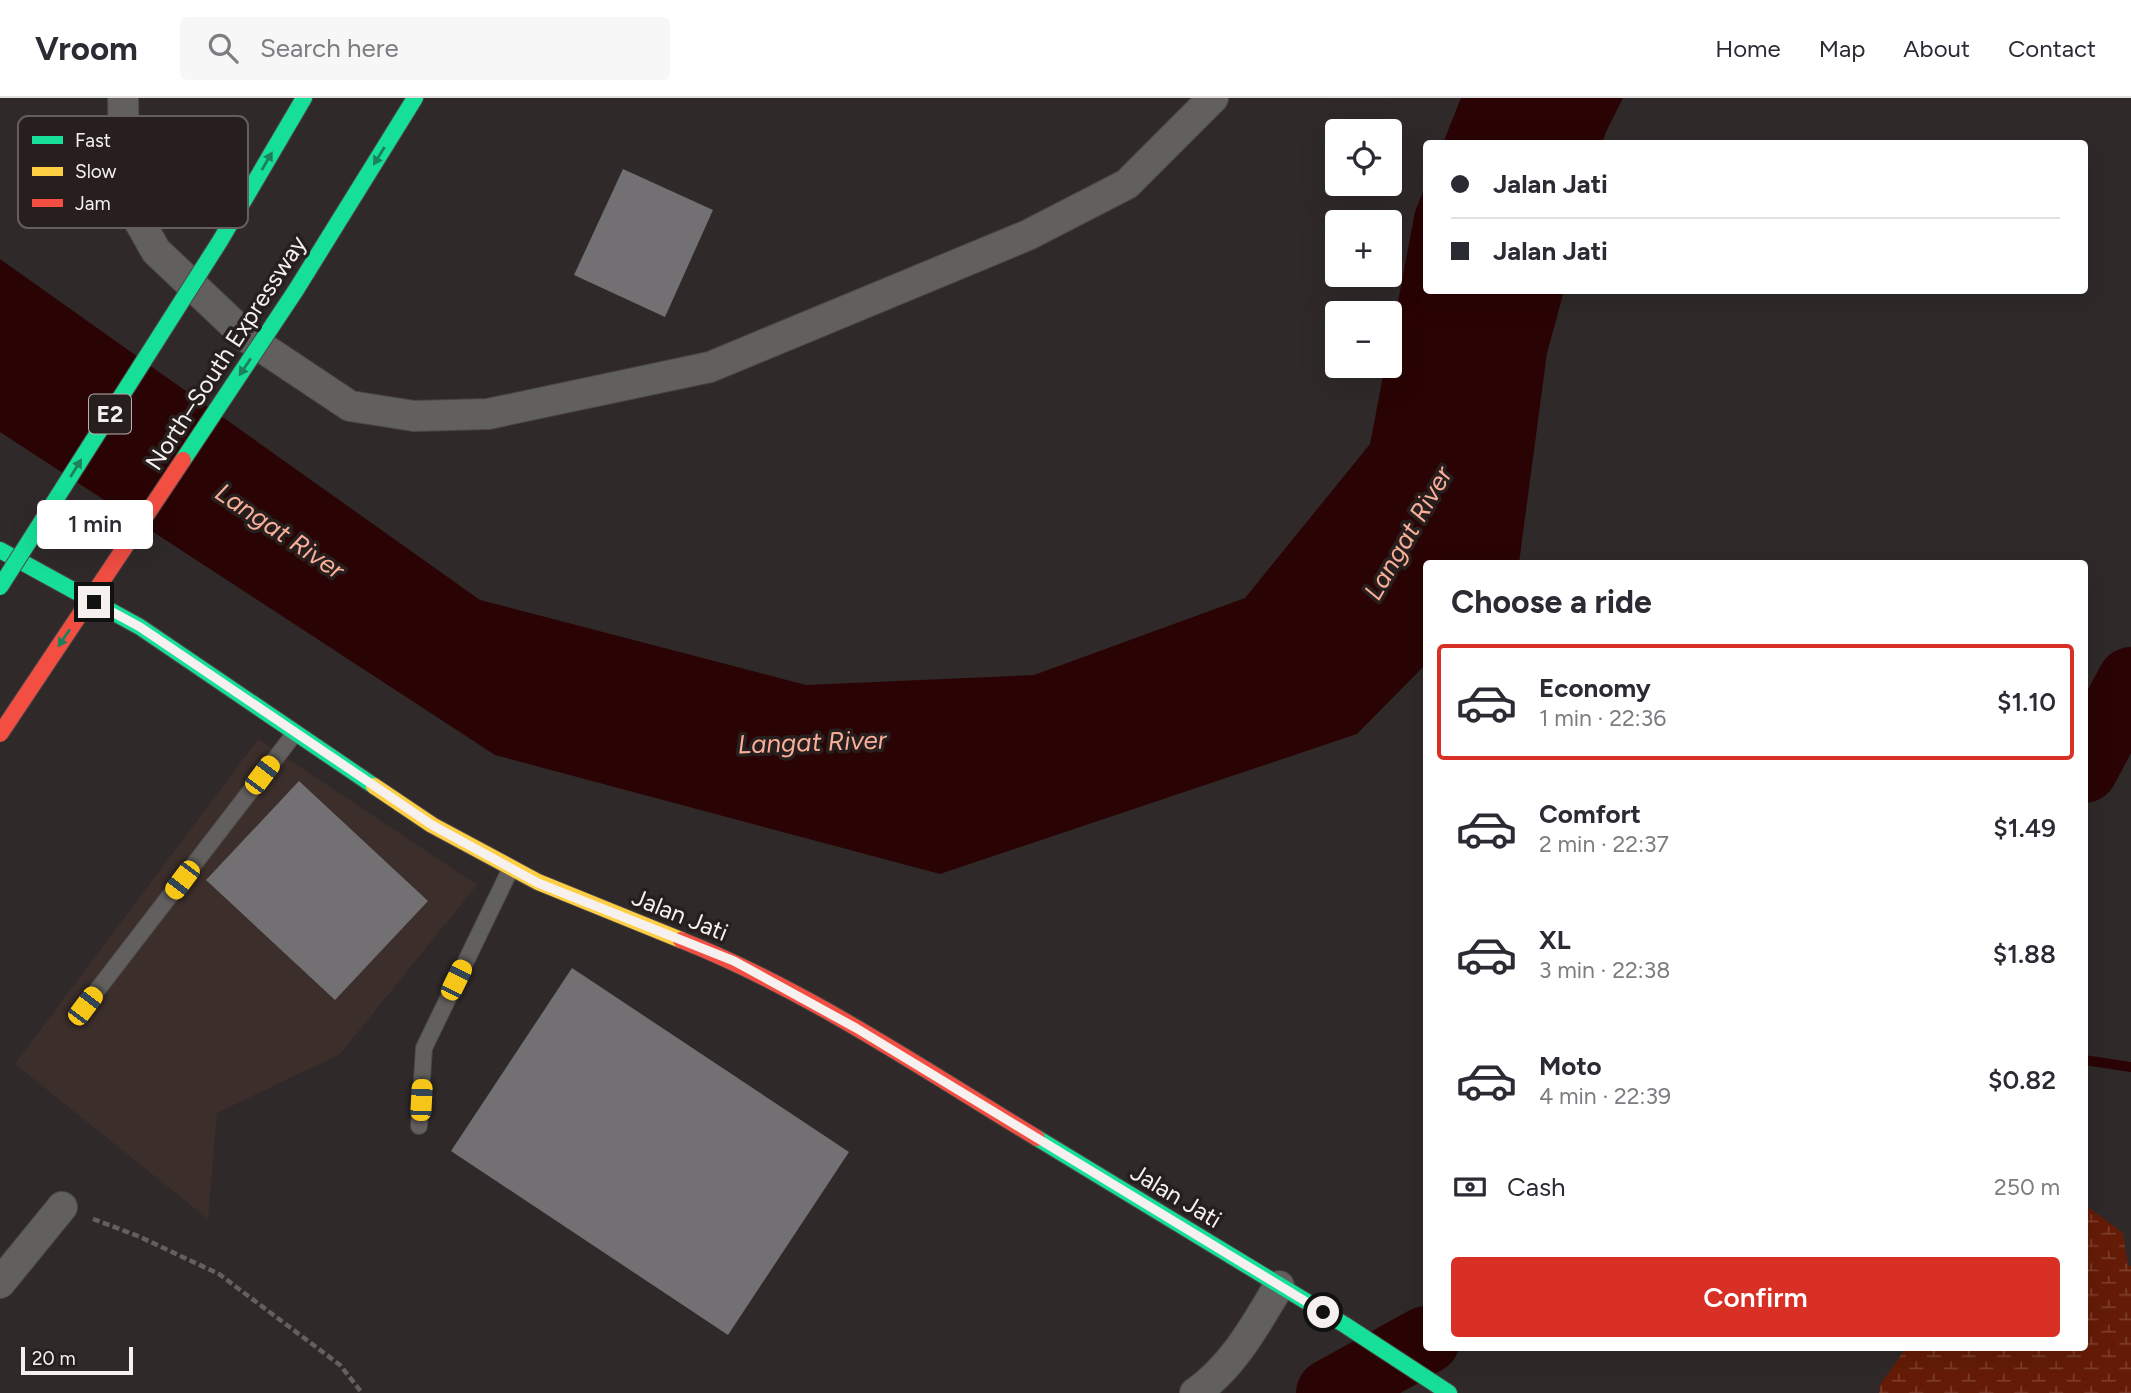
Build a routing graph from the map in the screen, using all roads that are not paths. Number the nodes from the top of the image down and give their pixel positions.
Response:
1 (123, 98) edge
2 (304, 98) edge
3 (415, 98) edge
4 (1213, 98) edge
5 (123, 116) edge
6 (248, 193) edge
7 (143, 228) edge
8 (228, 228) edge
9 (0, 550) edge
10 (0, 587) edge
11 (295, 733) junction
12 (0, 734) edge
13 (511, 867) junction
14 (85, 1006) dead end
15 (419, 1126) dead end
16 (62, 1207) road end
17 (0, 1283) edge
18 (1279, 1286) junction
19 (1195, 1393) edge
20 (1449, 1393) edge

1 - 5 street
6 -> 2 main road, E2, bridge
3 -> 12 main road, North–South Expressway, bridge
4 - 7 street
10 -> 8 main road, E2, bridge
9 - 11 main road, Jalan Jati
11 - 13 main road, Jalan Jati
11 - 14 lane
13 - 15 lane
13 - 18 main road, Jalan Jati
16 - 17 street
18 - 19 street
18 - 20 main road, Jalan Jati

